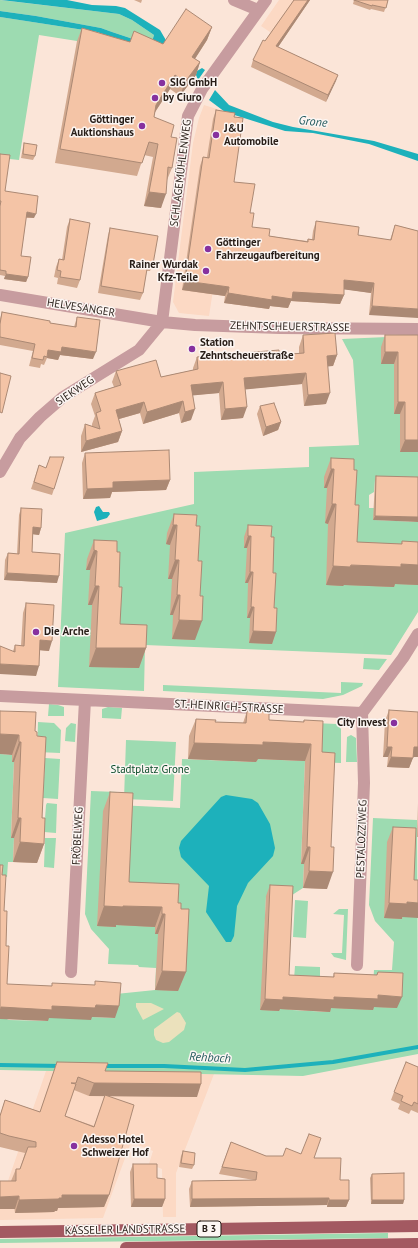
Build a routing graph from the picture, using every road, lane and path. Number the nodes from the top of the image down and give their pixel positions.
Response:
1 (234, 0) edge
2 (266, 0) edge
3 (258, 10) junction
4 (0, 295) edge
5 (162, 322) junction
6 (418, 329) edge
7 (0, 472) edge
8 (418, 634) edge
9 (0, 696) edge
10 (85, 700) junction
11 (362, 713) junction
12 (357, 965) dead end
13 (71, 972) dead end
14 (418, 1226) edge
15 (0, 1232) edge
16 (418, 1244) edge
17 (281, 1247) edge
18 (126, 1248) edge

1 - 3 street
2 - 3 street, SCHLAGEMÜHLENWEG
3 - 5 street, SCHLAGEMÜHLENWEG
4 - 5 street, HELVESANGER
5 - 6 street, ZEHNTSCHEUERSTRASSE
5 - 7 street, SIEKWEG
8 - 11 street
9 - 10 street, ST.-HEINRICH-STRASSE
10 - 11 street, ST.-HEINRICH-STRASSE
10 - 13 street, FRÖBELWEG
11 - 12 street, PESTALOZZIWEG
14 - 15 main road, KASSELER LANDSTRASSE / B 3
16 - 17 main road, KASSELER LANDSTRASSE / B 3
17 - 18 main road, KASSELER LANDSTRASSE / B 3

